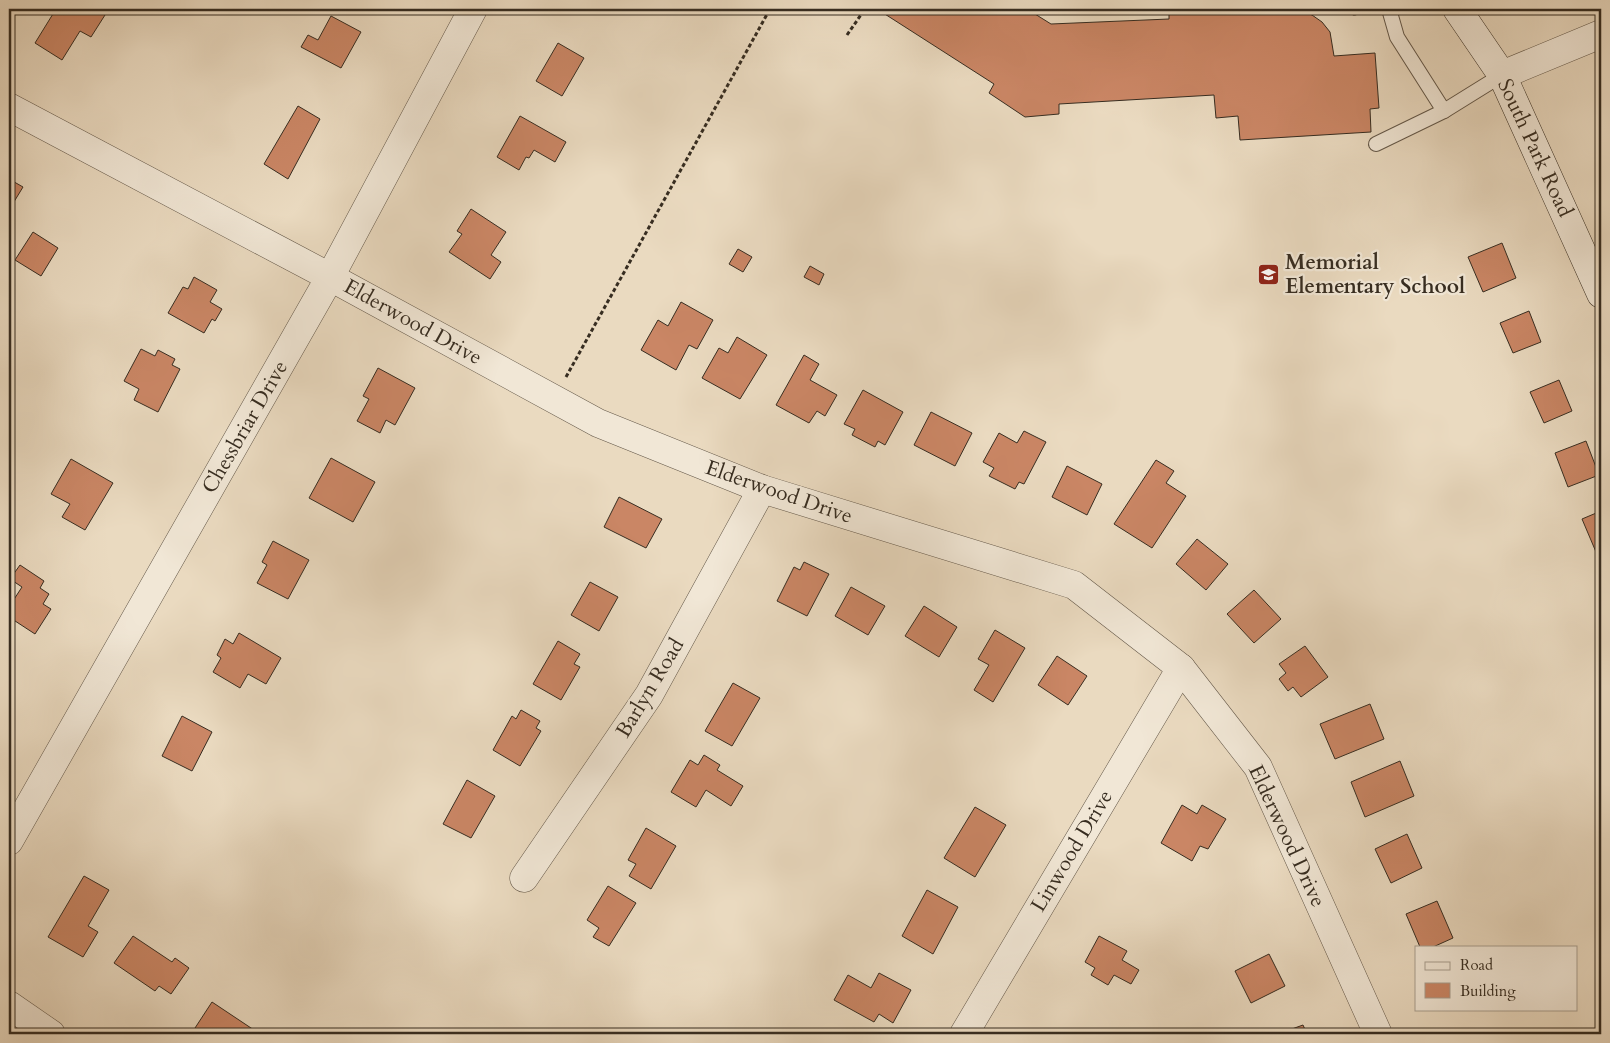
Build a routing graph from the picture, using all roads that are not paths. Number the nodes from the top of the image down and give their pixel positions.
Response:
1 (473, 9) edge
2 (1457, 9) edge
3 (1389, 10) edge
4 (1601, 34) edge
5 (1502, 75) junction
6 (9, 107) edge
7 (1444, 111) junction
8 (1376, 144) dead end
9 (330, 277) junction
10 (1601, 294) edge
11 (762, 490) junction
12 (1181, 668) junction
13 (9, 841) edge
14 (524, 878) dead end
15 (9, 1005) edge
16 (52, 1034) edge
17 (964, 1034) edge
18 (1378, 1034) edge

1 - 9 street, Chessbriar Drive
2 - 5 street, South Park Road
3 - 7 lane
4 - 5 street
5 - 7 lane
5 - 10 street, South Park Road
6 - 9 street, Elderwood Drive
7 - 8 lane
9 - 11 street, Elderwood Drive
9 - 13 street, Chessbriar Drive
11 - 12 street, Elderwood Drive
11 - 14 street, Barlyn Road
12 - 17 street, Linwood Drive
12 - 18 street, Elderwood Drive
15 - 16 street

